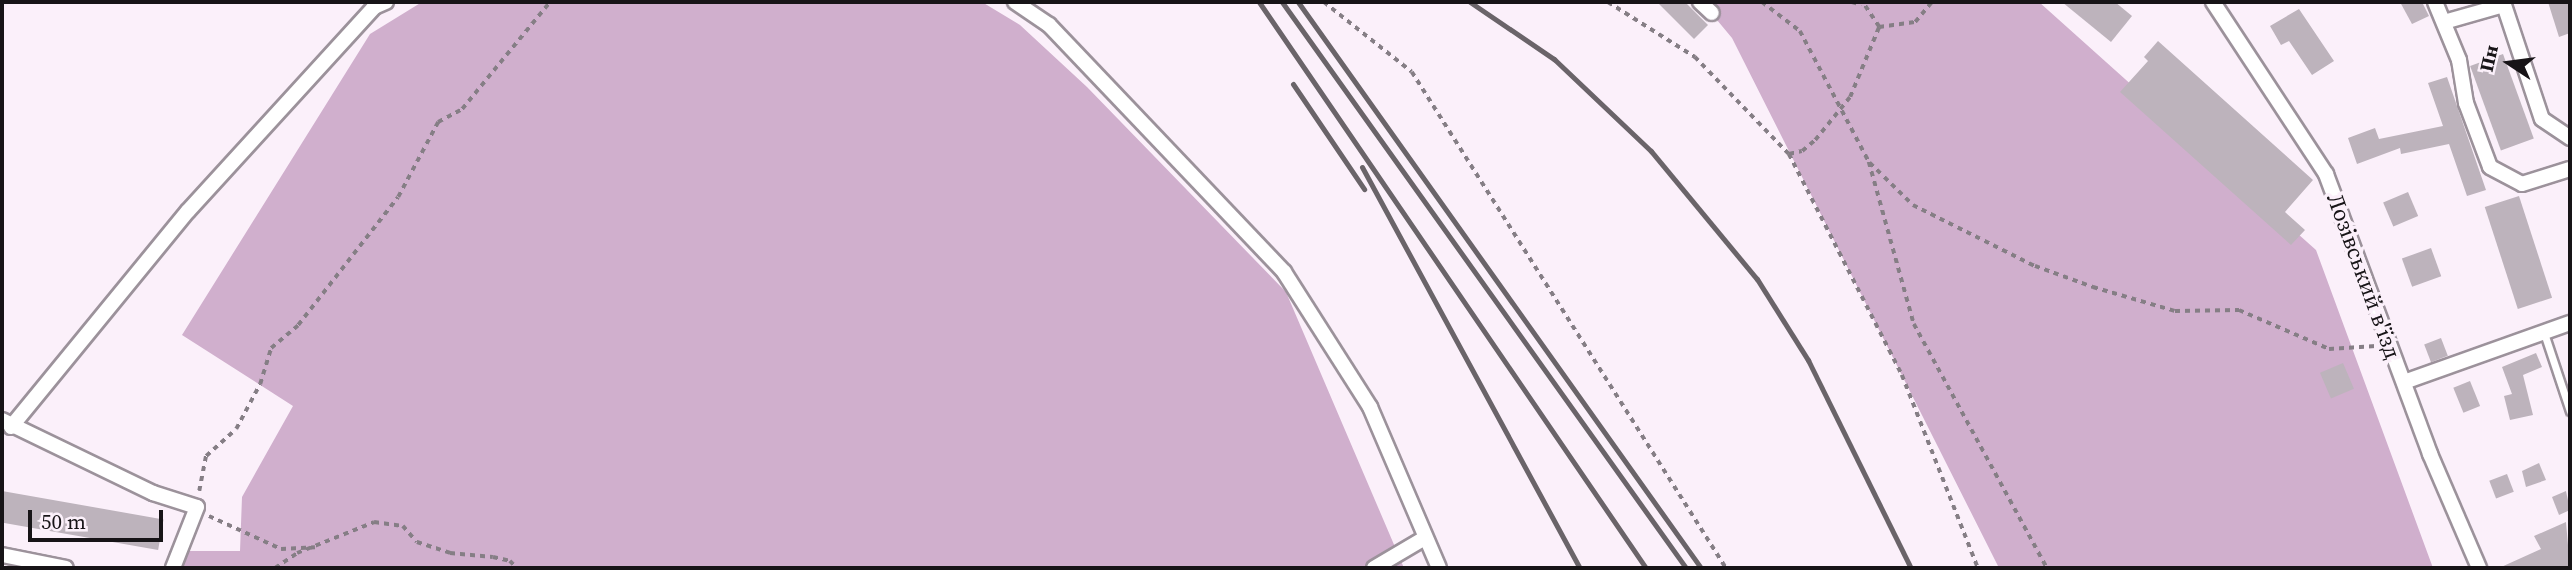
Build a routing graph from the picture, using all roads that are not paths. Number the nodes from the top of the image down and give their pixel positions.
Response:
1 (1015, 2) edge
2 (1700, 2) edge
3 (2213, 2) edge
4 (2435, 2) edge
5 (2504, 3) edge
6 (377, 4) edge
7 (1712, 13) dead end
8 (2444, 22) junction
9 (2570, 138) edge
10 (2570, 169) edge
11 (2570, 323) edge
12 (2543, 332) junction
13 (2404, 382) junction
14 (2570, 411) edge
15 (6, 424) edge
16 (1423, 539) junction
17 (2, 555) edge
18 (66, 568) edge
19 (173, 568) edge
20 (1374, 568) edge
21 (1438, 568) edge
22 (2479, 568) edge

1 - 16 street
2 - 7 street
3 - 13 street, Лозівський в'їзд
4 - 8 street
5 - 8 street
5 - 9 street
6 - 15 street
8 - 10 street
11 - 12 street
12 - 13 street
12 - 14 lane
13 - 22 street, Лозівський в'їзд
15 - 19 street
16 - 20 street
16 - 21 street
17 - 18 street

